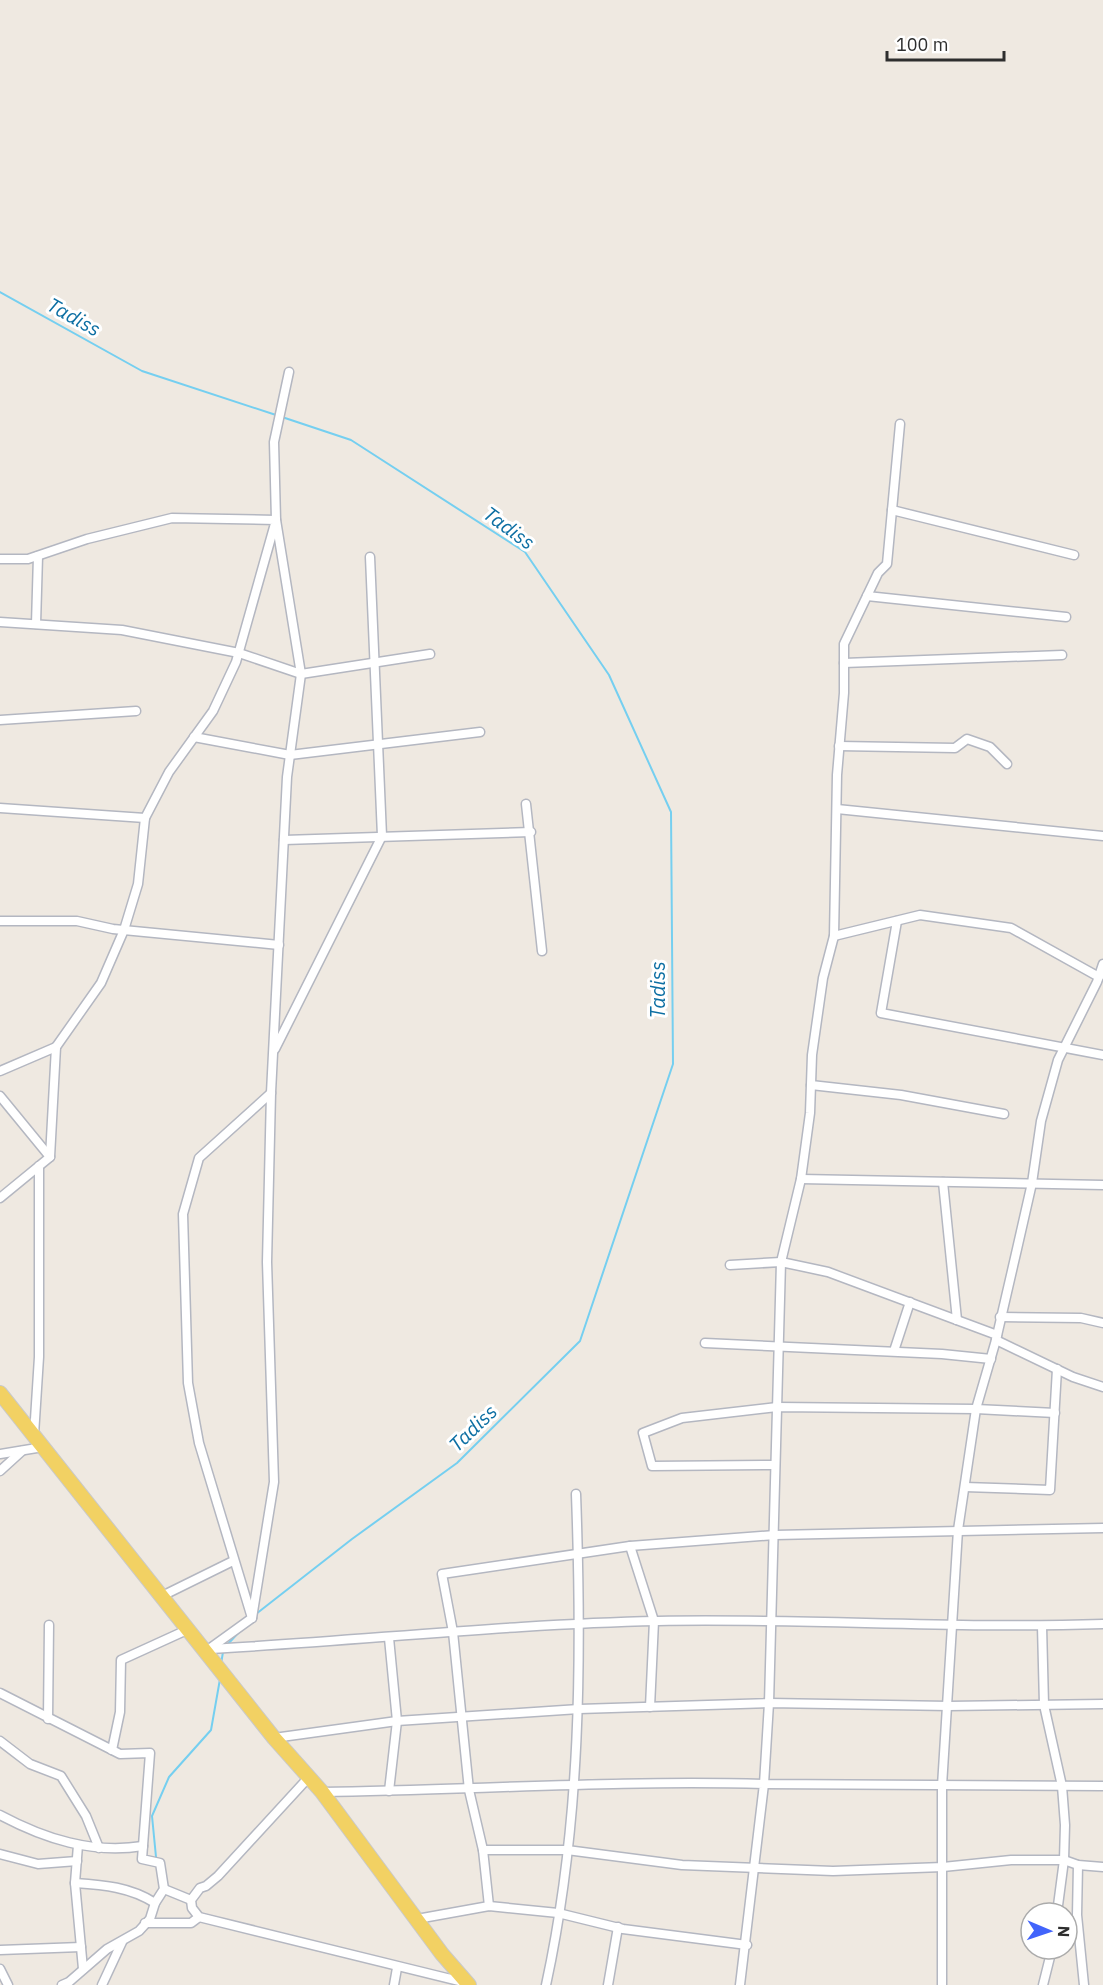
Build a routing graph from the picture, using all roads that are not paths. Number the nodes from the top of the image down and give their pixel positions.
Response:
1 (289, 372) dead end
2 (900, 424) dead end
3 (892, 510) junction
4 (276, 520) junction
5 (1074, 555) dead end
6 (38, 556) junction
7 (370, 557) dead end
8 (0, 559) edge
9 (867, 596) junction
10 (1066, 617) dead end
11 (0, 622) edge
12 (36, 624) junction
13 (238, 653) junction
14 (430, 654) dead end
15 (1062, 655) dead end
16 (376, 663) junction
17 (844, 663) junction
18 (301, 674) junction
19 (136, 711) dead end
20 (0, 720) edge
21 (480, 732) dead end
22 (194, 737) junction
23 (377, 744) junction
24 (839, 747) junction
25 (290, 755) junction
26 (1007, 764) dead end
27 (526, 804) dead end
28 (0, 808) edge
29 (837, 809) junction
30 (146, 818) junction
31 (531, 832) junction
32 (382, 836) junction
33 (1103, 836) edge
34 (284, 840) junction
35 (0, 921) edge
36 (897, 921) junction
37 (124, 930) junction
38 (834, 936) junction
39 (279, 945) junction
40 (542, 951) dead end
41 (1103, 964) edge
42 (1099, 976) junction
43 (56, 1047) junction
44 (1065, 1047) junction
45 (273, 1053) junction
46 (1103, 1055) edge
47 (0, 1071) edge
48 (811, 1085) junction
49 (271, 1093) junction
50 (0, 1096) edge
51 (1004, 1113) dead end
52 (50, 1156) junction
53 (39, 1166) junction
54 (801, 1179) junction
55 (943, 1182) junction
56 (1032, 1184) junction
57 (1103, 1185) edge
58 (2, 1193) edge
59 (781, 1262) junction
60 (730, 1265) dead end
61 (910, 1302) junction
62 (1000, 1317) junction
63 (957, 1320) junction
64 (1103, 1323) edge
65 (997, 1337) junction
66 (705, 1343) dead end
67 (781, 1345) junction
68 (894, 1351) junction
69 (991, 1359) junction
70 (1057, 1370) junction
71 (1103, 1387) edge
72 (0, 1393) edge
73 (777, 1407) junction
74 (976, 1409) junction
75 (1055, 1413) junction
76 (33, 1435) junction
77 (43, 1447) junction
78 (22, 1450) junction
79 (0, 1454) edge
80 (775, 1465) junction
81 (0, 1472) edge
82 (965, 1487) junction
83 (576, 1494) dead end
84 (1103, 1528) edge
85 (958, 1530) junction
86 (775, 1535) junction
87 (630, 1546) junction
88 (578, 1553) junction
89 (233, 1561) junction
90 (162, 1596) junction
91 (252, 1618) junction
92 (654, 1621) junction
93 (772, 1621) junction
94 (1103, 1624) edge
95 (49, 1625) dead end
96 (581, 1625) junction
97 (953, 1625) junction
98 (1042, 1626) junction
99 (189, 1629) junction
100 (453, 1632) junction
101 (389, 1638) junction
102 (208, 1650) junction
103 (0, 1693) edge
104 (770, 1702) junction
105 (1103, 1704) edge
106 (1044, 1705) junction
107 (949, 1706) junction
108 (650, 1707) junction
109 (579, 1708) junction
110 (48, 1719) junction
111 (462, 1719) junction
112 (397, 1721) junction
113 (274, 1738) junction
114 (0, 1741) edge
115 (112, 1750) junction
116 (309, 1777) junction
117 (573, 1784) junction
118 (764, 1784) junction
119 (942, 1786) junction
120 (1062, 1786) junction
121 (1103, 1786) edge
122 (469, 1790) junction
123 (389, 1791) junction
124 (322, 1792) junction
125 (0, 1815) edge
126 (78, 1845) junction
127 (143, 1846) junction
128 (99, 1848) junction
129 (483, 1850) junction
130 (567, 1850) junction
131 (0, 1854) edge
132 (1064, 1860) junction
133 (77, 1862) junction
134 (1078, 1865) junction
135 (754, 1867) junction
136 (943, 1867) junction
137 (1103, 1867) edge
138 (75, 1883) junction
139 (164, 1890) junction
140 (190, 1900) junction
141 (1059, 1901) edge
142 (154, 1903) junction
143 (489, 1906) junction
144 (558, 1913) junction
145 (199, 1917) junction
146 (417, 1919) junction
147 (146, 1923) junction
148 (618, 1928) junction
149 (122, 1941) junction
150 (747, 1945) junction
151 (81, 1947) junction
152 (0, 1950) edge
153 (1049, 1961) edge
154 (397, 1968) junction
155 (0, 1969) edge
156 (83, 1969) junction
157 (468, 1984) edge
158 (8, 1985) edge
159 (62, 1985) edge
160 (102, 1985) edge
161 (394, 1985) edge
162 (546, 1985) edge
163 (608, 1985) edge
164 (740, 1985) edge
165 (942, 1985) edge
166 (1042, 1985) edge
167 (1084, 1985) edge

1 - 4 street
2 - 3 street
3 - 5 street
3 - 9 street
4 - 6 street
4 - 13 street
4 - 18 street
6 - 8 street
6 - 12 street
7 - 16 street
9 - 10 street
9 - 17 street
11 - 12 street
12 - 13 street
13 - 18 street
13 - 22 street
14 - 16 street
15 - 17 street
16 - 18 street
16 - 23 street
17 - 24 street
18 - 25 street
19 - 20 street
21 - 23 street
22 - 25 street
22 - 30 street
23 - 25 street
23 - 32 street
24 - 26 street
24 - 29 street
25 - 34 street
27 - 31 street
28 - 30 street
29 - 33 street
29 - 38 street
30 - 37 street
31 - 32 street
31 - 40 street
32 - 34 street
32 - 45 street
34 - 39 street
35 - 37 street
36 - 38 street
36 - 42 street
36 - 44 street
37 - 39 street
37 - 43 street
38 - 48 street
39 - 45 street
41 - 42 street
42 - 44 street
43 - 47 street
43 - 52 street
44 - 46 street
44 - 56 street
45 - 49 street
48 - 51 street
48 - 54 street
49 - 89 street
49 - 91 street
50 - 52 street
52 - 53 street
53 - 58 street
53 - 76 street
54 - 55 street
54 - 59 street
55 - 56 street
55 - 63 street
56 - 57 street
56 - 62 street
59 - 60 street
59 - 61 street
59 - 67 street
61 - 63 street
61 - 68 street
62 - 64 street
62 - 65 street
63 - 65 street
65 - 69 street
65 - 70 street
66 - 67 street
67 - 68 street
67 - 73 street
68 - 69 street
69 - 74 street
70 - 71 street
70 - 75 street
72 - 76 main road
73 - 74 street
73 - 80 street
73 - 80 street
74 - 75 street
74 - 82 street
75 - 82 street
76 - 77 main road
77 - 78 street
77 - 90 main road
78 - 79 street
78 - 81 street
80 - 86 street
82 - 85 street
83 - 88 street
84 - 85 street
85 - 86 street
85 - 97 street
86 - 87 street
86 - 93 street
87 - 88 street
87 - 92 street
88 - 96 street
88 - 100 street
89 - 90 street
89 - 91 street
90 - 99 main road
91 - 102 street
92 - 93 street
92 - 96 street
92 - 108 street
93 - 97 street
93 - 104 street
94 - 98 street
95 - 110 street
96 - 100 street
96 - 109 street
97 - 98 street
97 - 107 street
98 - 106 street
99 - 102 main road
99 - 115 street
100 - 101 street
100 - 111 street
101 - 102 street
101 - 112 street
102 - 113 main road
103 - 110 street
104 - 107 street
104 - 108 street
104 - 118 street
105 - 106 street
106 - 107 street
106 - 120 street
107 - 119 street
108 - 109 street
109 - 111 street
109 - 117 street
110 - 115 street
111 - 112 street
111 - 122 street
112 - 113 street
112 - 123 street
113 - 116 main road
114 - 128 street
115 - 127 street
116 - 124 main road
116 - 140 street
117 - 118 street
117 - 122 street
117 - 130 street
118 - 119 street
118 - 135 street
119 - 120 street
119 - 136 street
120 - 121 street
120 - 132 street
122 - 123 street
122 - 129 street
123 - 124 street
124 - 146 main road
125 - 126 street
126 - 128 street
126 - 133 street
127 - 128 street
127 - 139 street
129 - 130 street
129 - 143 street
130 - 135 street
130 - 144 street
131 - 133 street
132 - 134 street
132 - 136 street
132 - 141 street
133 - 138 street
134 - 137 street
134 - 167 street
135 - 136 street
135 - 150 street
136 - 165 street
138 - 142 street
138 - 151 street
139 - 140 street
139 - 142 street
140 - 145 street
142 - 147 street
143 - 144 street
143 - 146 street
144 - 148 street
144 - 162 street
145 - 147 street
145 - 154 street
146 - 157 main road
147 - 149 street
148 - 150 street
148 - 163 street
149 - 156 street
149 - 160 street
150 - 164 street
151 - 152 street
151 - 156 street
153 - 166 street
154 - 157 street
154 - 161 street
155 - 158 street
156 - 159 street

